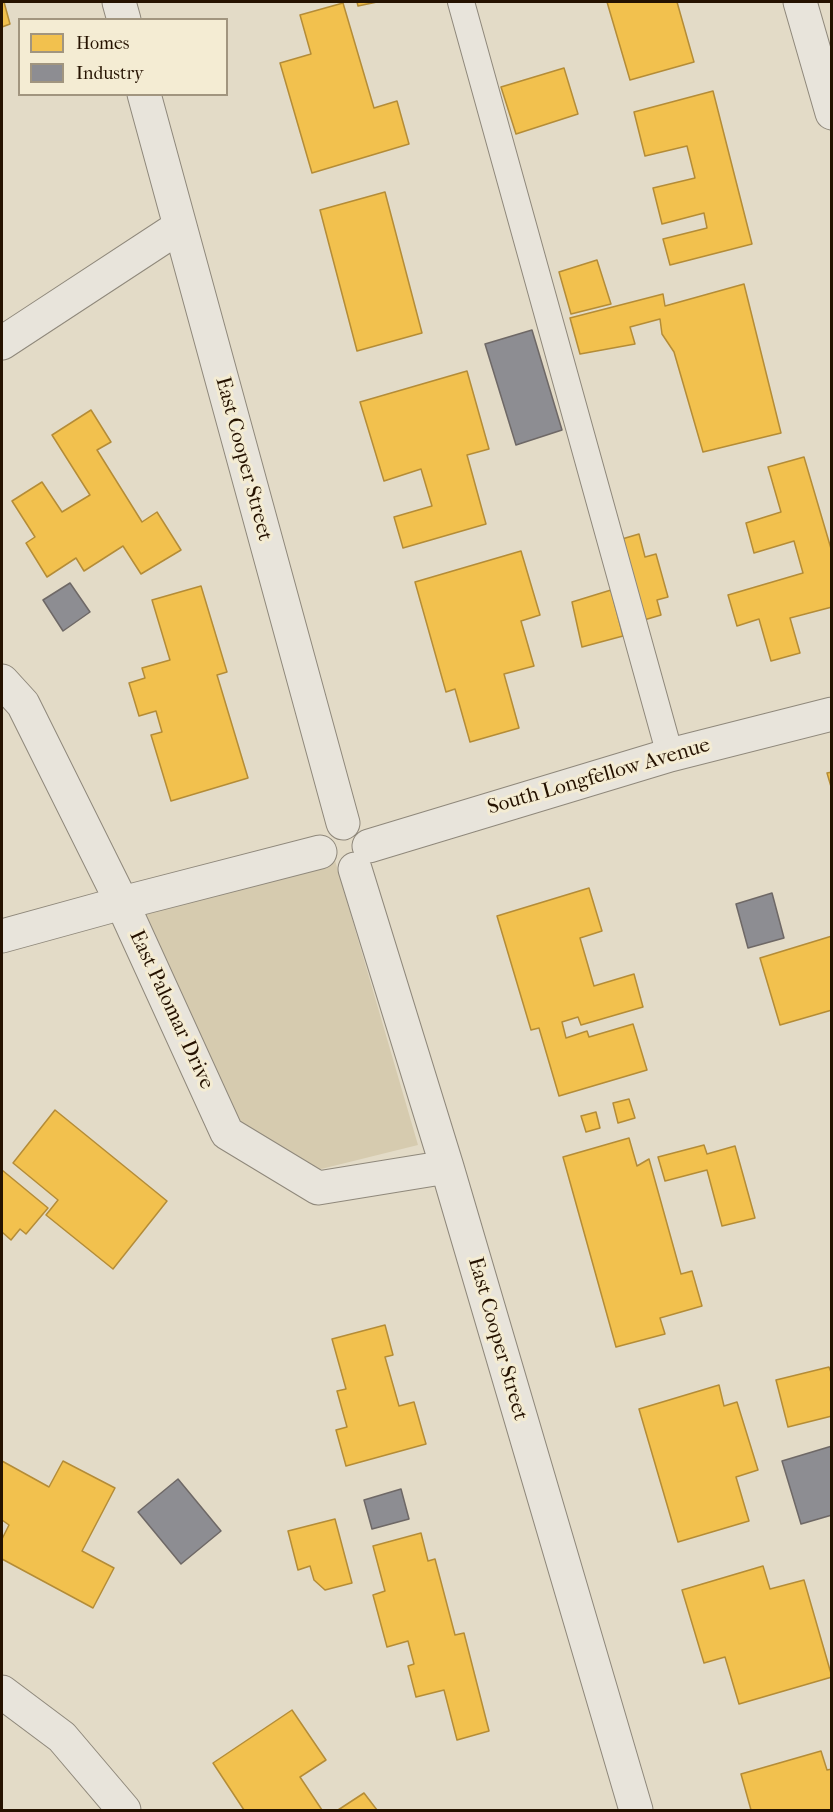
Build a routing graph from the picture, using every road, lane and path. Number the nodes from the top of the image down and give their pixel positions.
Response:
1 (119, 2) edge
2 (461, 2) edge
3 (800, 2) edge
4 (123, 18) edge
5 (145, 96) edge
6 (831, 113) edge
7 (179, 227) junction
8 (2, 343) edge
9 (2, 681) edge
10 (831, 714) edge
11 (670, 755) junction
12 (344, 823) junction
13 (320, 852) junction
14 (362, 858) junction
15 (122, 903) junction
16 (2, 936) edge
17 (447, 1167) junction
18 (2, 1692) edge
19 (124, 1810) edge
20 (636, 1810) edge

1 - 4 street
2 - 11 lane
3 - 6 street
5 - 7 street, East Cooper Street
7 - 8 street
7 - 12 street, East Cooper Street
9 - 15 street, East Palomar Drive
10 - 11 street, South Longfellow Avenue
11 - 14 street, South Longfellow Avenue
12 - 13 street
12 - 14 street
13 - 14 street
13 - 15 street
14 - 17 street, East Cooper Street
15 - 16 street
15 - 17 street, East Palomar Drive
17 - 20 street, East Cooper Street
18 - 19 street

